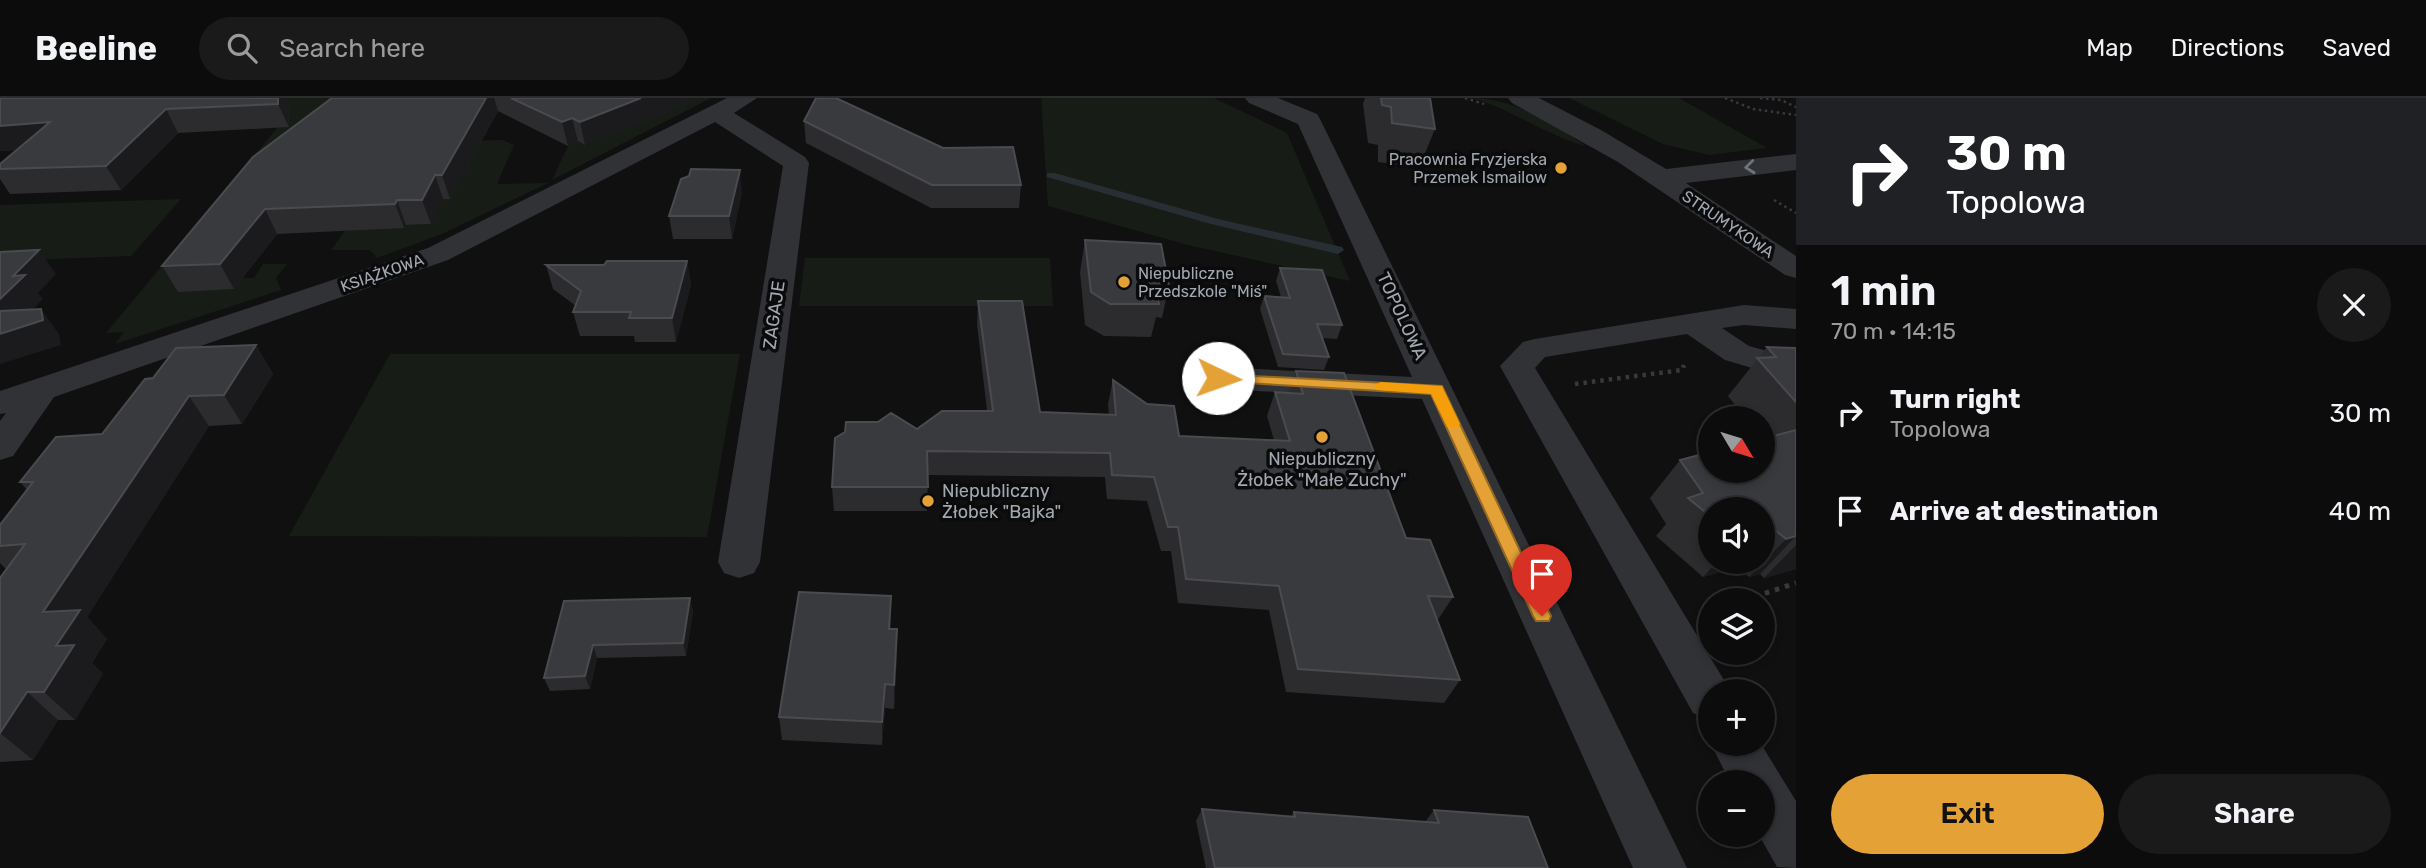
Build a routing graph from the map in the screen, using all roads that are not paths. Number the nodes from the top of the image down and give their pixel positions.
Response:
1 (745, 98) edge
2 (1257, 98) edge
3 (1520, 98) edge
4 (715, 111) junction
5 (1796, 162) edge
6 (1661, 178) junction
7 (1796, 269) edge
8 (1796, 318) edge
9 (1694, 324) junction
10 (1796, 370) edge
11 (1218, 378) dead end
12 (42, 389) junction
13 (1437, 389) junction
14 (0, 403) edge
15 (0, 447) edge
16 (739, 562) dead end
17 (1698, 679) edge
18 (1775, 813) edge
19 (1796, 849) edge
20 (1660, 868) edge

1 - 4 street, KSIĄŻKOWA
2 - 13 street, TOPOLOWA
3 - 6 street, STRUMYKOWA
4 - 12 street, KSIĄŻKOWA
4 - 16 street, ZAGAJE
5 -> 6 street, STRUMYKOWA
6 - 7 street, STRUMYKOWA
8 - 9 street
9 - 10 street
9 - 17 street
11 - 13 street
12 - 14 street, KSIĄŻKOWA
12 - 15 street
13 - 20 street, TOPOLOWA
18 - 19 street

